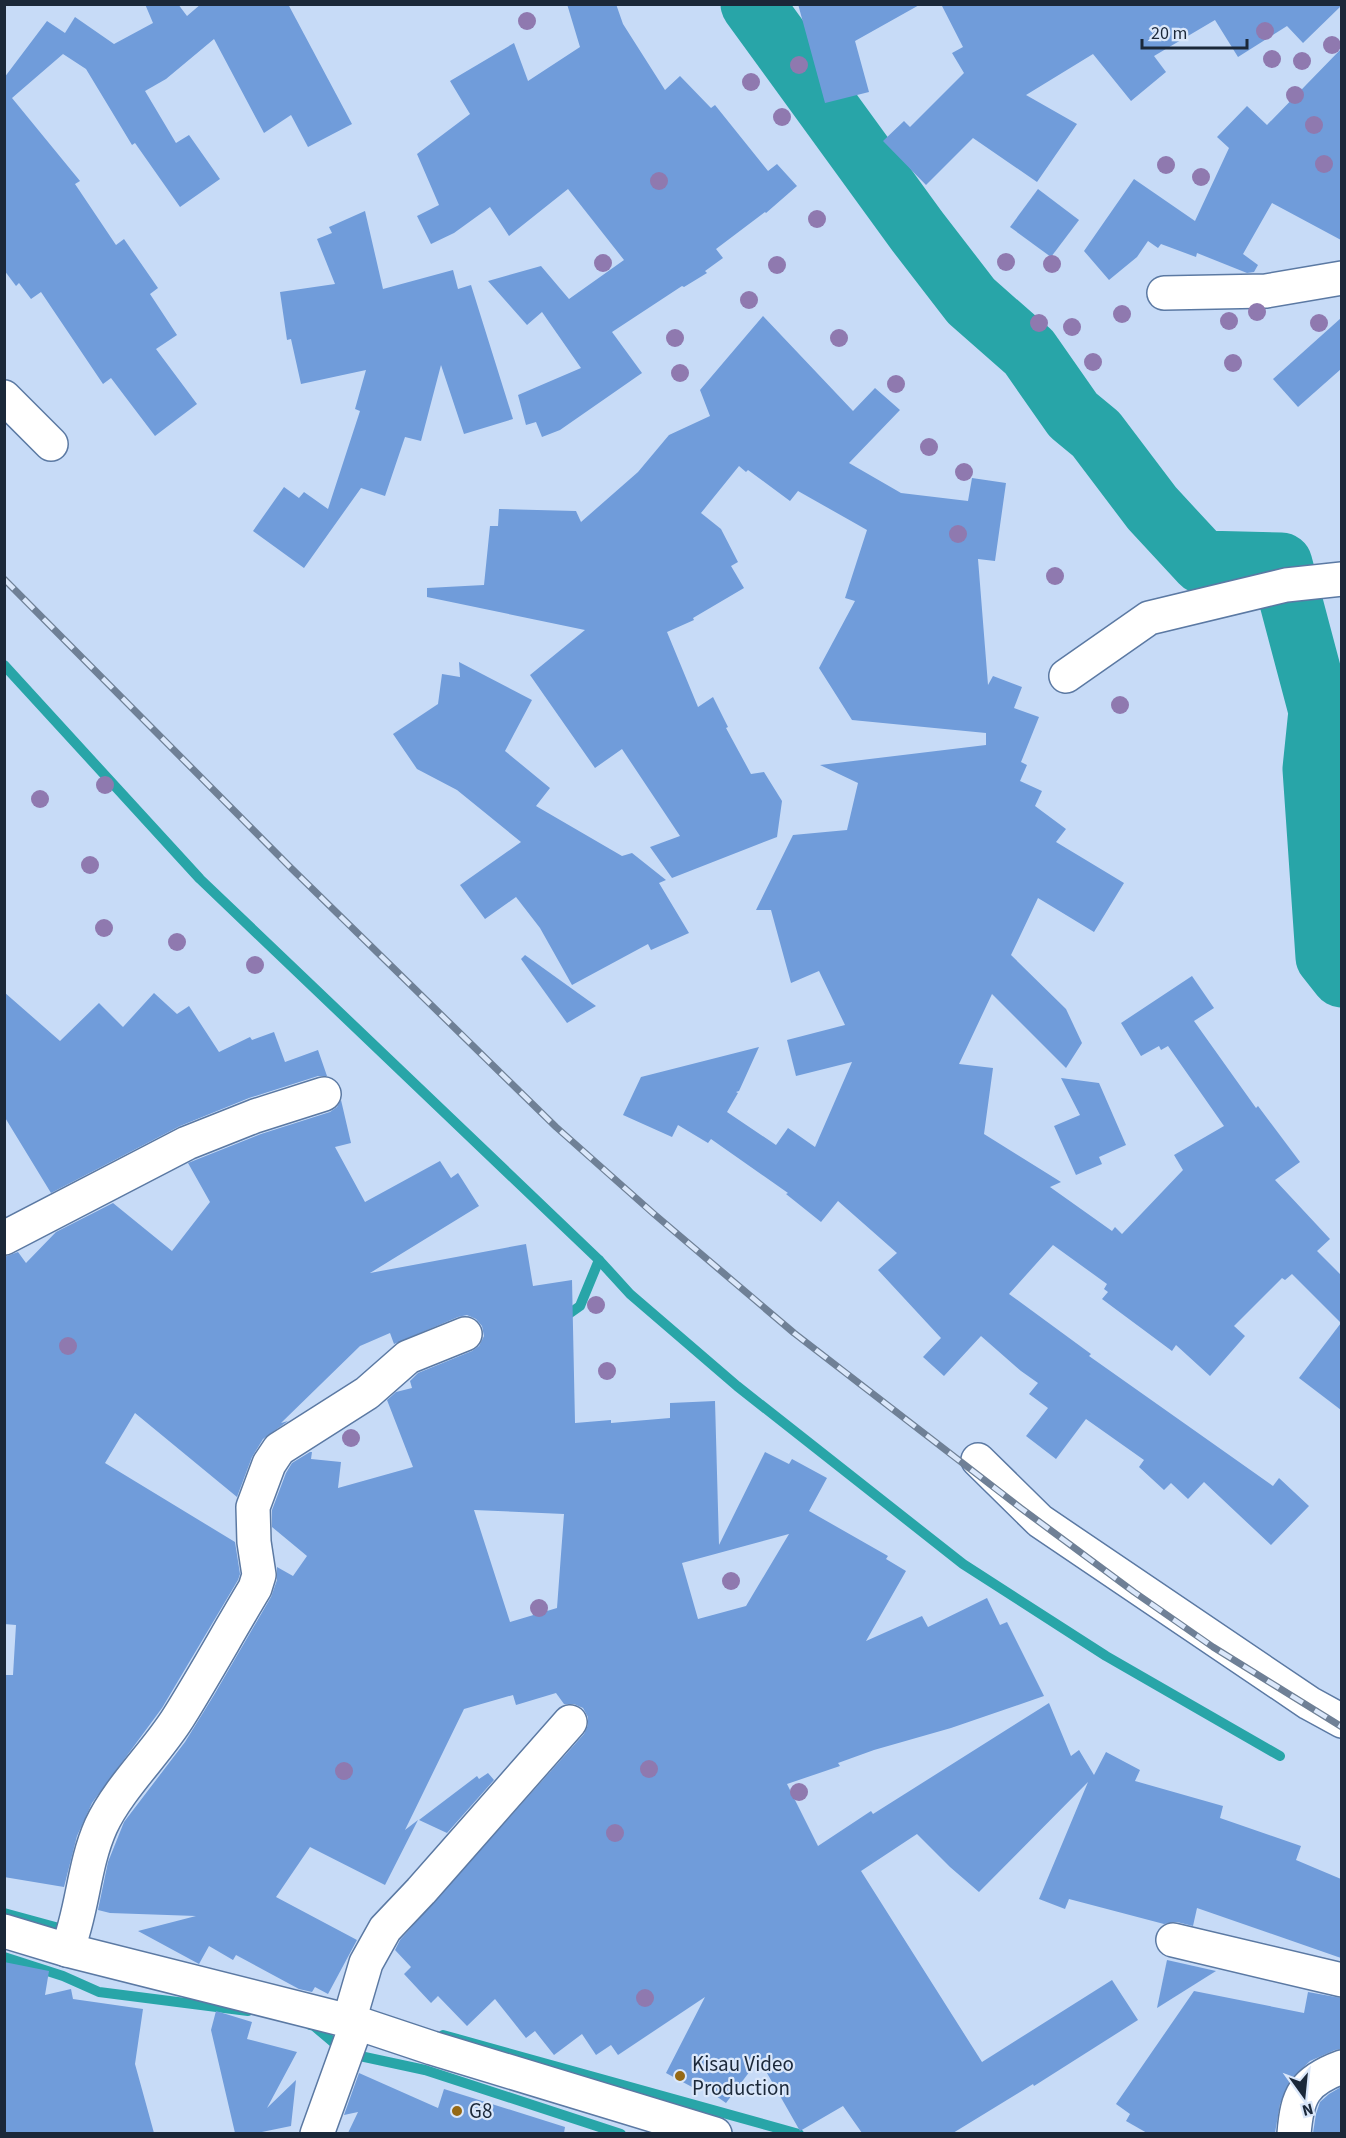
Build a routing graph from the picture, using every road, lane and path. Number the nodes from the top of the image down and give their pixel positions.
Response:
1 (1341, 278) edge
2 (1164, 292) dead end
3 (4, 397) edge
4 (51, 444) dead end
5 (1341, 579) edge
6 (1066, 676) dead end
7 (324, 1094) dead end
8 (4, 1238) edge
9 (465, 1334) dead end
10 (978, 1460) dead end
11 (1341, 1721) edge
12 (570, 1722) dead end
13 (4, 1931) edge
14 (1173, 1940) dead end
15 (67, 1950) junction
16 (1341, 1980) edge
17 (353, 2022) junction
18 (1341, 2067) edge
19 (317, 2133) edge
20 (715, 2133) edge
21 (1294, 2133) edge

1 - 2 street
3 - 4 street
5 - 6 street
7 - 8 street
9 - 15 street
10 - 11 street
12 - 17 street
13 - 15 street
14 - 16 street
15 - 17 street
17 - 19 street
17 - 20 street
18 - 21 street

